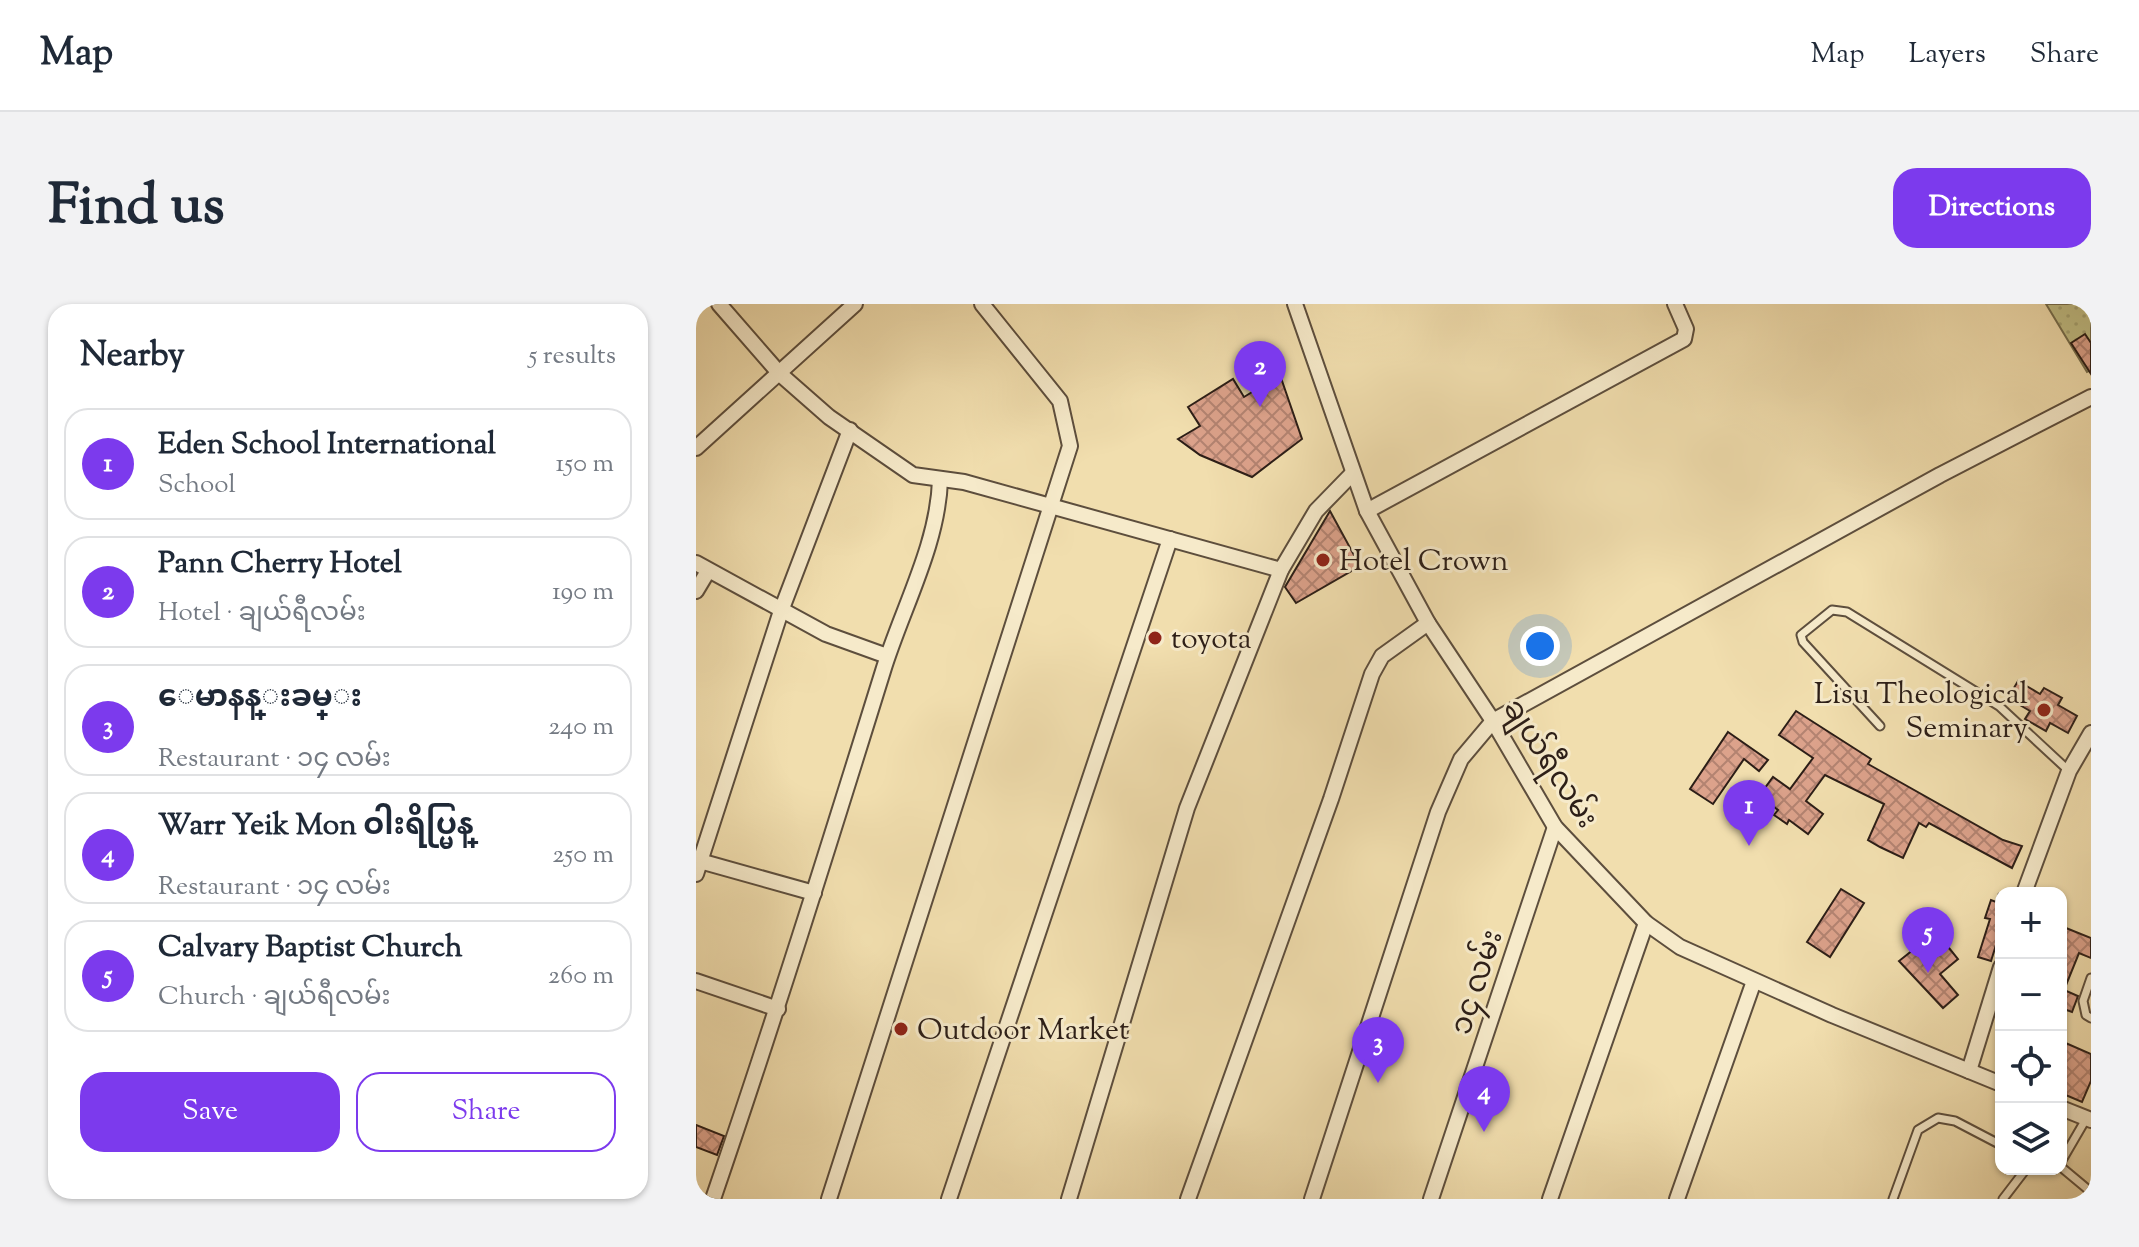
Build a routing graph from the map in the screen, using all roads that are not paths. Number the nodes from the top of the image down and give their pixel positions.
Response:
1 (719, 304) edge
2 (855, 304) edge
3 (982, 304) edge
4 (1295, 304) edge
5 (1675, 304) edge
6 (780, 374) junction
7 (2091, 397) edge
8 (850, 430) junction
9 (696, 448) edge
10 (1351, 475) junction
11 (940, 480) junction
12 (1053, 506) junction
13 (1367, 511) junction
14 (1170, 539) junction
15 (702, 567) edge
16 (1281, 570) junction
17 (696, 591) edge
18 (781, 611) junction
19 (1428, 623) junction
20 (887, 656) junction
21 (1493, 721) junction
22 (1880, 726) dead end
23 (2091, 733) edge
24 (2069, 771) junction
25 (1555, 827) junction
26 (697, 865) edge
27 (2026, 887) edge
28 (814, 893) junction
29 (1646, 923) junction
30 (2091, 978) edge
31 (696, 981) edge
32 (1754, 981) junction
33 (1995, 986) edge
34 (778, 1009) junction
35 (2091, 1018) edge
36 (1969, 1071) junction
37 (1995, 1082) edge
38 (2067, 1110) edge
39 (2089, 1119) edge
40 (1995, 1142) edge
41 (2067, 1154) edge
42 (2067, 1170) edge
43 (2021, 1175) edge
44 (2091, 1192) edge
45 (713, 1199) edge
46 (829, 1199) edge
47 (949, 1199) edge
48 (1069, 1199) edge
49 (1188, 1199) edge
50 (1312, 1199) edge
51 (1431, 1199) edge
52 (1550, 1199) edge
53 (1677, 1199) edge
54 (1893, 1199) edge
55 (2003, 1199) edge

1 - 6 street
2 - 6 street
3 - 12 street
4 - 10 street, ချယ်ရီလမ်း
5 - 13 street
6 - 8 street
6 - 9 street
7 - 21 street
8 - 11 street
8 - 18 street
10 - 13 street, ချယ်ရီလမ်း
10 - 16 street
11 - 12 street
11 - 20 street
12 - 14 street
12 - 46 street
13 - 19 street, ချယ်ရီလမ်း
14 - 16 street
14 - 47 street
15 - 17 street
15 - 18 street
16 - 48 street
18 - 20 street
18 - 26 street
19 - 21 street, ချယ်ရီလမ်း
19 - 49 street
20 - 28 street
21 - 25 street, ချယ်ရီလမ်း
21 - 50 street
22 - 24 lane
23 - 24 street
24 - 27 street
25 - 29 street, ချယ်ရီလမ်း
25 - 51 street, ၁၄ လမ်း
26 - 28 street
28 - 34 street
29 - 32 street, ချယ်ရီလမ်း
29 - 52 street
30 - 35 lane
31 - 34 street
32 - 36 street, ချယ်ရီလမ်း
32 - 53 street
33 - 36 street
34 - 45 street
36 - 37 street, ချယ်ရီလမ်း
38 - 39 street
39 - 41 lane
40 - 54 lane
42 - 44 lane
43 - 55 lane

